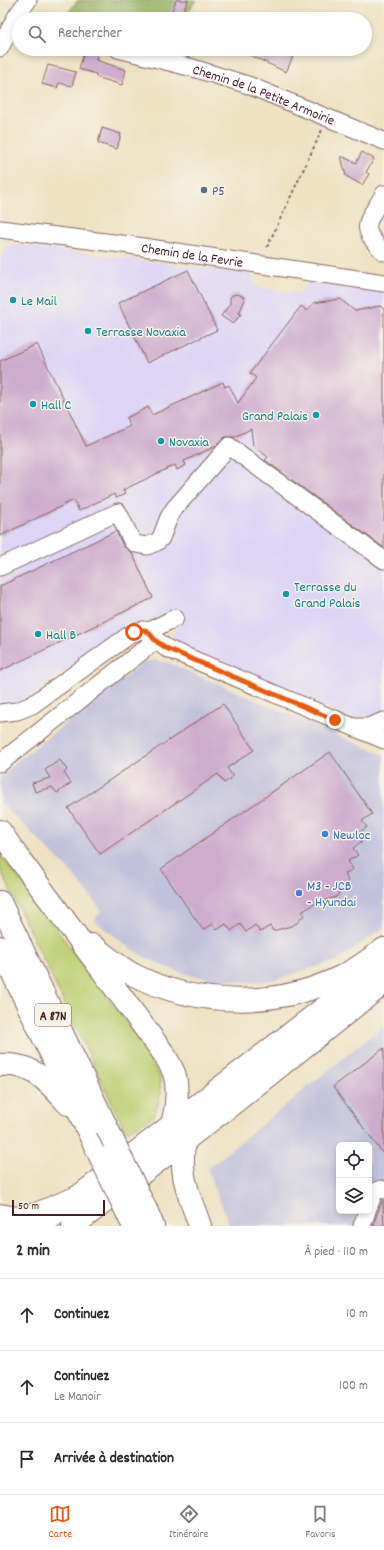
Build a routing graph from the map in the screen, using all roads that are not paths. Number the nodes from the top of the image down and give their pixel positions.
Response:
1 (28, 0) edge
2 (20, 12) edge
3 (12, 25) edge
4 (0, 48) edge
5 (146, 56) edge
6 (384, 141) edge
7 (384, 194) edge
8 (0, 229) edge
9 (384, 252) edge
10 (384, 283) edge
11 (384, 560) edge
12 (0, 567) edge
13 (175, 618) dead end
14 (152, 636) junction
15 (0, 713) edge
16 (384, 721) edge
17 (353, 726) junction
18 (384, 740) edge
19 (0, 763) edge
20 (0, 832) edge
21 (0, 902) edge
22 (72, 930) junction
23 (0, 947) edge
24 (384, 949) edge
25 (384, 962) edge
26 (384, 983) edge
27 (0, 1065) edge
28 (94, 1129) junction
29 (179, 1132) junction
30 (384, 1190) edge
31 (78, 1197) junction
32 (372, 1198) edge
33 (0, 1214) edge
34 (366, 1214) edge
35 (141, 1222) edge
36 (40, 1226) edge
37 (73, 1226) edge
38 (200, 1226) edge
39 (362, 1226) edge

1 - 2 street
3 - 4 street
5 - 6 street, Chemin de la Petite Armoirie
7 - 9 street
8 - 10 street, Chemin de la Fevrie
11 - 12 street
13 - 14 street
14 - 15 street
14 - 17 street
14 - 19 street
16 - 17 street
17 - 18 street
20 - 22 main road
21 - 28 main road, A 87N
22 - 24 main road
22 - 29 main road
23 - 28 main road, A 87N
25 - 29 main road
26 - 29 main road
27 - 28 main road
28 - 35 main road, A 87N, bridge
29 - 31 main road
29 - 37 main road
29 - 38 main road
30 - 32 street
31 - 33 main road
31 - 36 main road
34 - 39 street

